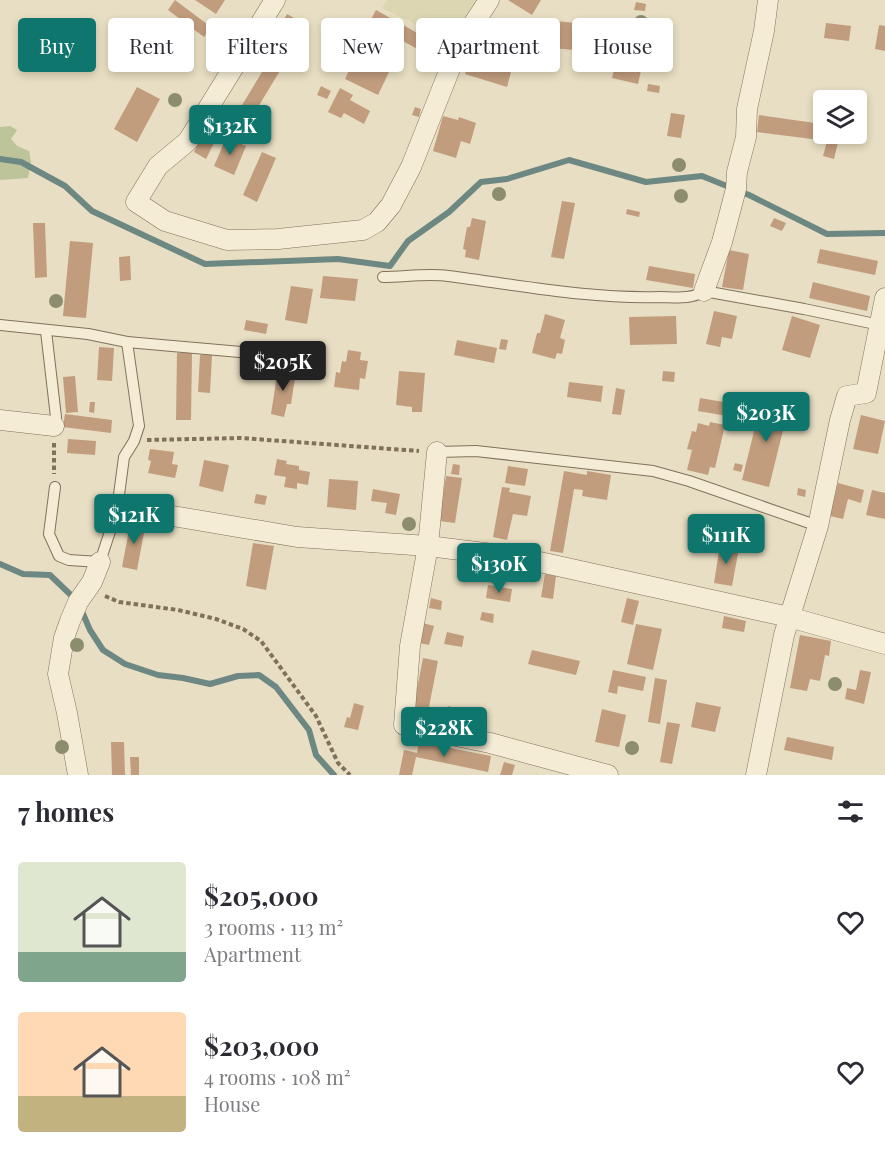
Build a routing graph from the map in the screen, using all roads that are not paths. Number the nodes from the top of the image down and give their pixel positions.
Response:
1 (275, 0) edge
2 (489, 0) edge
3 (768, 0) edge
4 (383, 278) dead end
5 (704, 291) junction
6 (885, 298) edge
7 (0, 325) edge
8 (880, 325) junction
9 (46, 331) junction
10 (127, 342) junction
11 (286, 356) dead end
12 (876, 395) edge
13 (0, 420) edge
14 (54, 426) joint
15 (437, 452) joint
16 (54, 487) road end
17 (117, 510) junction
18 (818, 526) junction
19 (428, 546) junction
20 (100, 562) junction
21 (789, 617) junction
22 (885, 644) edge
23 (78, 775) edge
24 (608, 775) edge
25 (756, 775) edge

1 - 2 street
3 - 5 street
4 - 5 lane
5 - 8 lane
6 - 8 street
7 - 9 lane
8 - 12 street
9 - 10 lane
9 - 14 lane
10 - 11 lane
10 - 17 lane
12 - 18 street
13 - 14 street
15 - 18 lane
15 - 19 street
16 - 20 lane
17 - 19 street
17 - 20 lane
18 - 21 street
19 - 21 street
19 - 24 street
20 - 23 street
21 - 22 street
21 - 25 street

